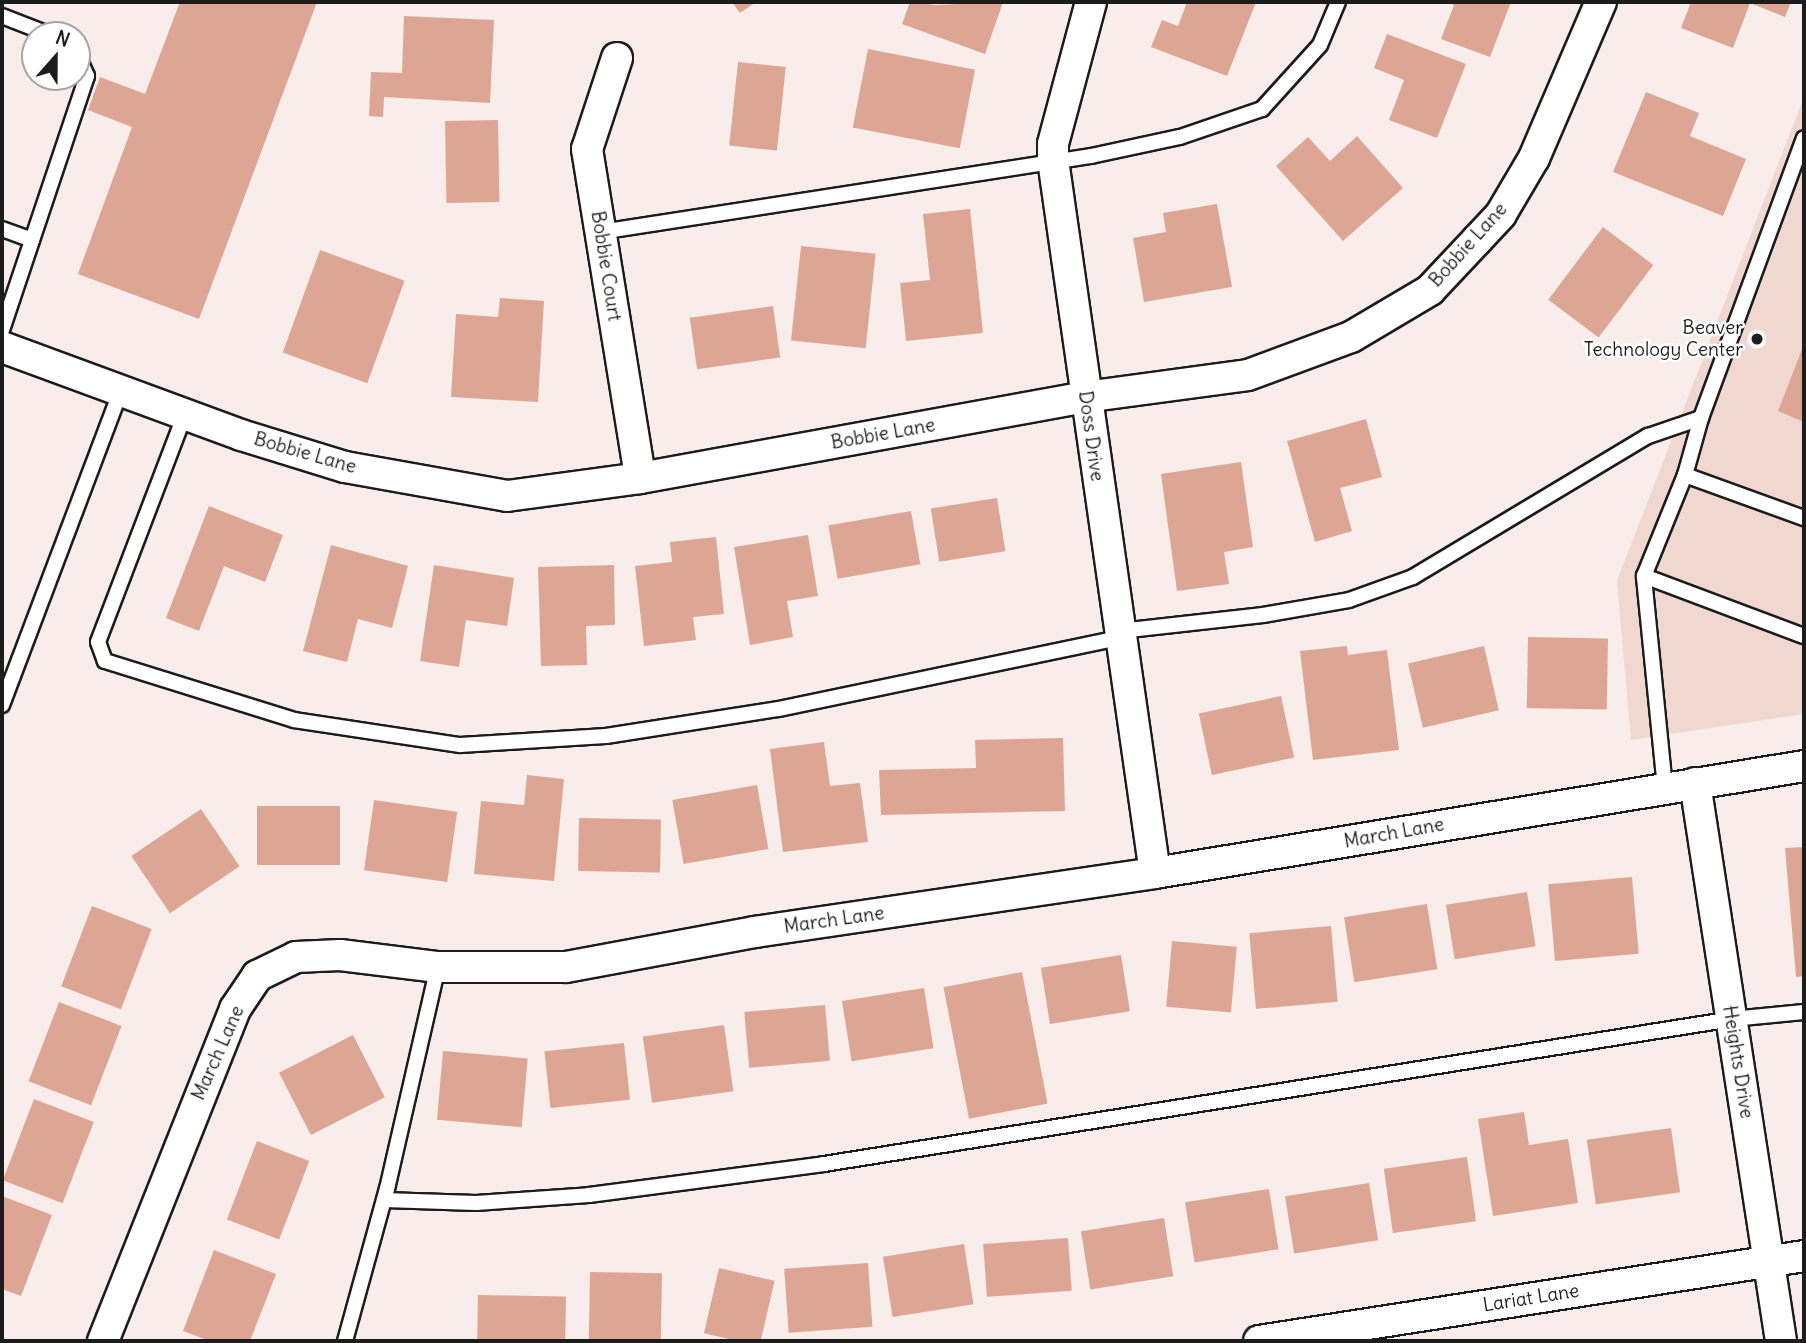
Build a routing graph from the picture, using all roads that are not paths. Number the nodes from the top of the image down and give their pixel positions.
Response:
1 (1091, 2) edge
2 (1338, 2) edge
3 (1601, 2) edge
4 (2, 16) edge
5 (21, 23) edge
6 (617, 58) dead end
7 (82, 91) edge
8 (1804, 138) edge
9 (1053, 160) junction
10 (2, 229) edge
11 (600, 232) junction
12 (32, 240) junction
13 (2, 330) edge
14 (2, 347) edge
15 (121, 390) junction
16 (1085, 397) junction
17 (185, 414) junction
18 (1701, 418) junction
19 (1685, 475) junction
20 (640, 478) junction
21 (1804, 518) edge
22 (1644, 576) junction
23 (1120, 634) junction
24 (1804, 636) edge
25 (2, 705) edge
26 (1804, 766) edge
27 (1695, 783) junction
28 (1665, 788) junction
29 (1156, 873) junction
30 (438, 967) junction
31 (1804, 1012) edge
32 (1732, 1019) junction
33 (384, 1200) junction
34 (1804, 1256) edge
35 (1769, 1260) junction
36 (103, 1341) edge
37 (345, 1341) edge
38 (1259, 1341) edge
39 (1781, 1341) edge

1 - 9 street, Doss Drive
2 - 9 lane
3 - 16 street, Bobbie Lane
4 - 5 lane
6 - 11 street, Bobbie Court
7 - 12 lane
8 - 18 lane
9 - 11 lane
9 - 16 street, Doss Drive
10 - 12 lane
11 - 20 street, Bobbie Court
12 - 13 lane
14 - 15 street, Bobbie Lane
15 - 17 street, Bobbie Lane
15 - 25 lane
16 - 20 street, Bobbie Lane
16 - 23 street, Doss Drive
17 - 20 street, Bobbie Lane
17 - 23 lane
18 - 19 lane
18 - 23 lane
19 - 21 lane
19 - 22 lane
22 - 24 lane
22 - 28 lane
23 - 29 street, Doss Drive
26 - 27 street, March Lane
27 - 28 street, March Lane
27 - 32 street, Heights Drive
28 - 29 street, March Lane
29 - 30 street, March Lane
30 - 33 lane
30 - 36 street, March Lane
31 - 32 lane
32 - 33 lane
32 - 35 street, Heights Drive
33 - 37 lane
34 - 35 street, Lariat Lane
35 - 38 street, Lariat Lane
35 - 39 street, Heights Drive

